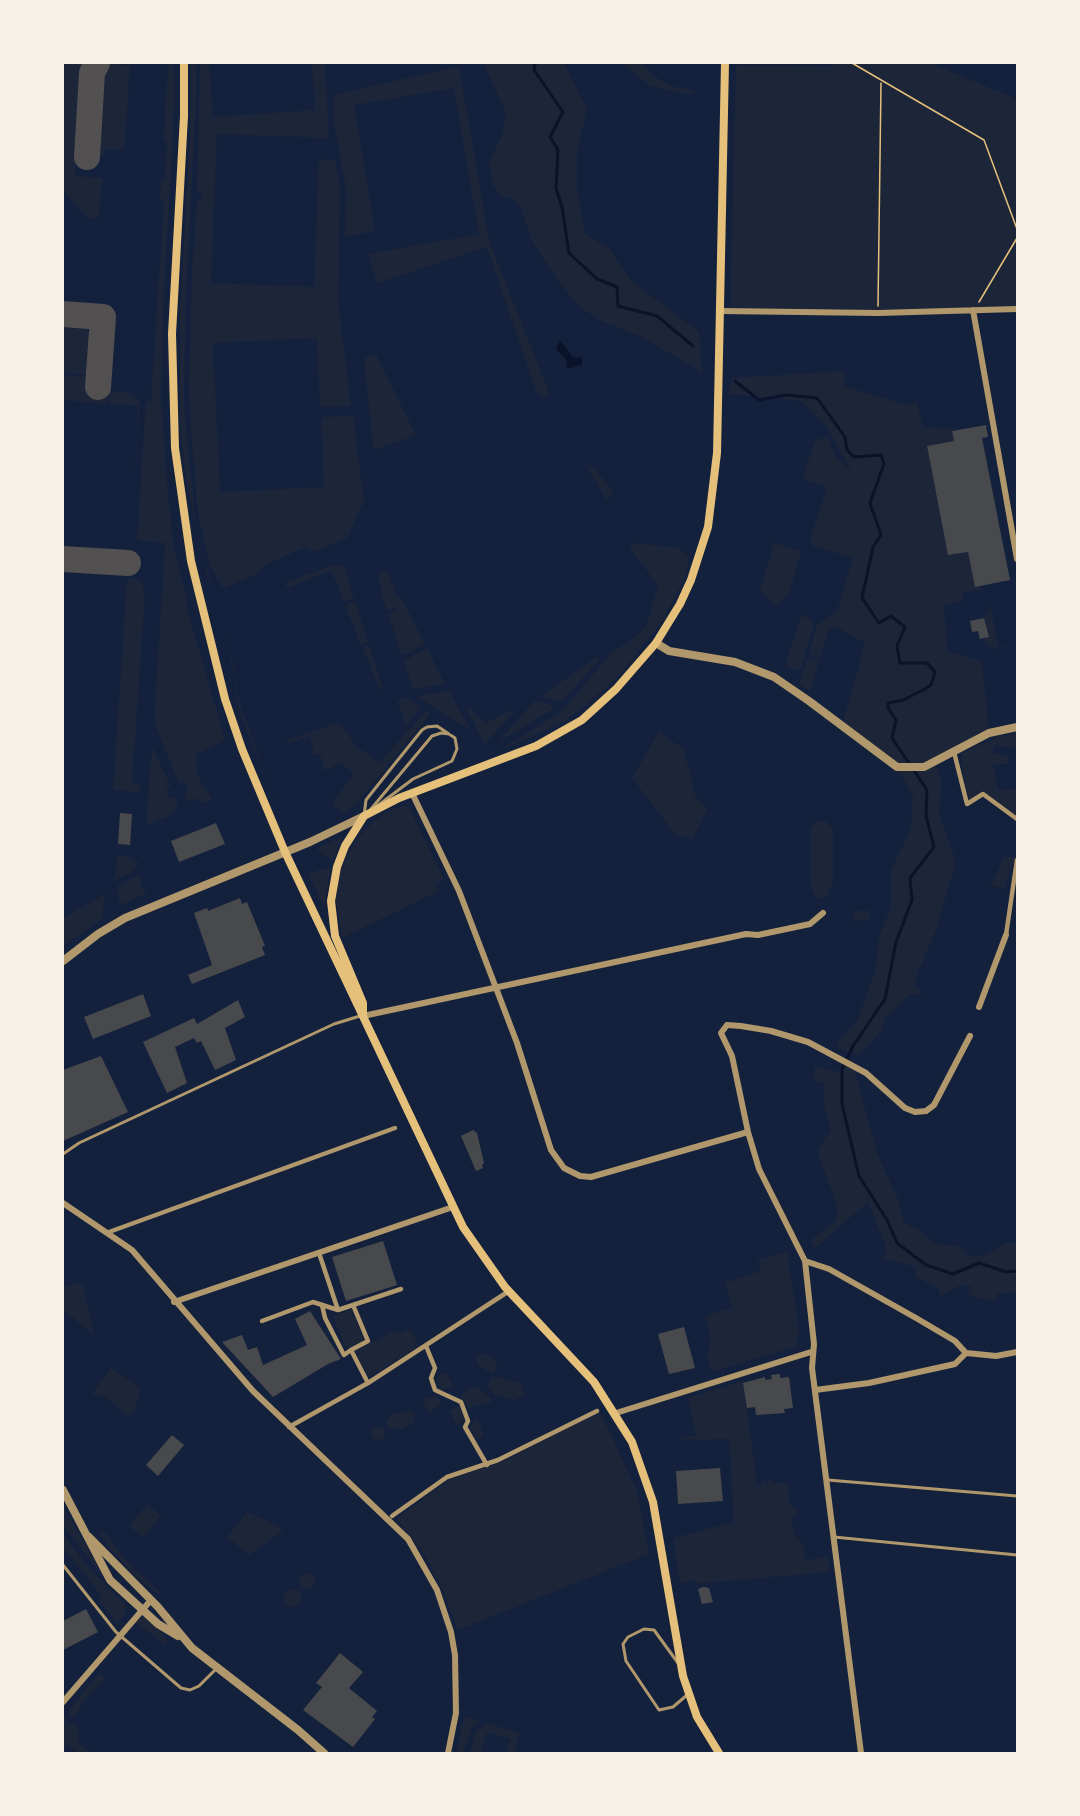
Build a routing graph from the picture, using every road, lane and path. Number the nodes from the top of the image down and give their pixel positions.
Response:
1 (184, 63) edge
2 (725, 63) edge
3 (852, 63) edge
4 (881, 82) junction
5 (1017, 229) edge
6 (1017, 238) edge
7 (979, 302) dead end
8 (1017, 309) edge
9 (973, 310) junction
10 (721, 311) junction
11 (878, 313) junction
12 (1017, 559) edge
13 (656, 643) junction
14 (1017, 727) edge
15 (451, 735) junction
16 (954, 752) junction
17 (412, 793) junction
18 (364, 816) junction
19 (1017, 819) edge
20 (285, 852) junction
21 (1017, 860) edge
22 (823, 913) dead end
23 (1006, 935) joint
24 (63, 961) edge
25 (495, 986) junction
26 (979, 1007) dead end
27 (363, 1016) junction
28 (970, 1036) dead end
29 (395, 1128) dead end
30 (748, 1132) junction
31 (63, 1154) edge
32 (63, 1203) edge
33 (453, 1207) junction
34 (109, 1232) junction
35 (319, 1253) junction
36 (805, 1262) junction
37 (401, 1289) dead end
38 (509, 1291) junction
39 (174, 1302) junction
40 (322, 1305) junction
41 (353, 1305) junction
42 (338, 1310) junction
43 (262, 1321) dead end
44 (426, 1346) junction
45 (351, 1350) junction
46 (811, 1352) junction
47 (1017, 1352) edge
48 (966, 1353) junction
49 (368, 1383) junction
50 (815, 1390) junction
51 (609, 1403) junction
52 (597, 1411) joint
53 (616, 1413) junction
54 (289, 1427) junction
55 (486, 1465) junction
56 (826, 1480) junction
57 (63, 1490) edge
58 (1017, 1496) edge
59 (392, 1516) dead end
60 (834, 1535) junction
61 (89, 1537) junction
62 (1017, 1555) edge
63 (63, 1565) edge
64 (151, 1600) junction
65 (142, 1610) junction
66 (120, 1636) junction
67 (182, 1638) junction
68 (681, 1668) junction
69 (216, 1669) junction
70 (688, 1694) junction
71 (63, 1702) edge
72 (324, 1753) edge
73 (448, 1753) edge
74 (719, 1753) edge
75 (861, 1753) edge

1 - 20 main road
2 - 10 main road
3 - 4 path
4 - 5 path
4 - 11 path
6 - 7 path
8 - 9 street
9 - 11 street
9 - 12 street
10 - 11 street
10 - 13 main road
13 - 16 street
13 - 17 main road
14 - 16 street
15 - 18 lane
15 - 18 lane
15 - 18 lane
16 - 19 street
17 - 18 main road
17 - 25 street
18 - 20 street
18 - 27 main road
20 - 24 street
20 - 27 main road
21 - 23 street
22 - 25 street
23 - 26 street
25 - 27 street
25 - 30 street
27 - 31 lane
27 - 33 main road
28 - 30 street
29 - 34 street
30 - 36 street
32 - 34 street
33 - 35 street
33 - 38 main road
34 - 39 street
35 - 39 street
35 - 42 street
36 - 46 street
36 - 48 street
37 - 41 street
38 - 44 street
38 - 51 main road
39 - 54 street
40 - 42 street
40 - 43 street
40 - 45 street
41 - 42 street
41 - 45 street
44 - 49 street
44 - 55 street
45 - 49 street
46 - 50 street
46 - 53 street
47 - 48 street
48 - 50 street
49 - 54 street
50 - 56 street
51 - 52 lane
51 - 53 main road
52 - 55 street
53 - 68 main road
54 - 73 street
55 - 59 street
56 - 58 lane
56 - 60 street
57 - 61 street
60 - 62 lane
60 - 75 street
61 - 64 street
61 - 65 street
63 - 66 lane
64 - 65 street
64 - 67 street
65 - 66 street
65 - 67 street
66 - 69 lane
66 - 71 street
67 - 69 street
68 - 70 main road
68 - 70 lane
69 - 72 street
70 - 74 main road

